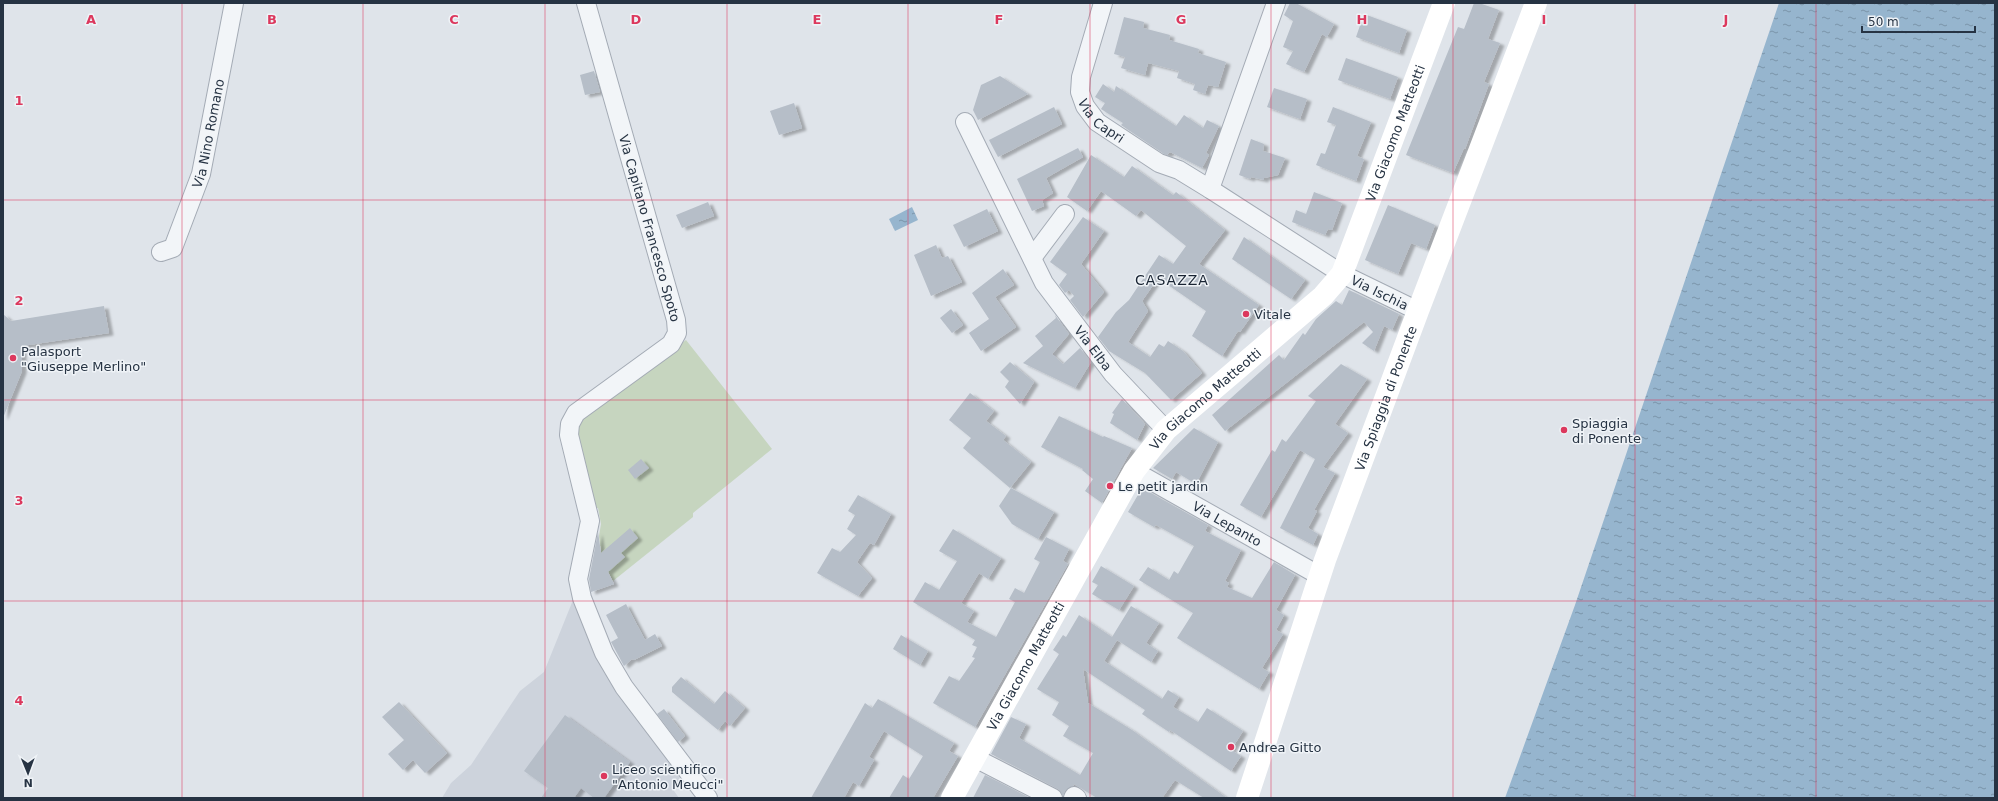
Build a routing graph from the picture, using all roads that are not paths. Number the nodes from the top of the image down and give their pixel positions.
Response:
1 (234, 3) edge
2 (586, 3) edge
3 (1104, 3) edge
4 (1276, 3) edge
5 (1444, 3) edge
6 (1536, 3) edge
7 (965, 122) dead end
8 (1210, 189) junction
9 (1065, 214) dead end
10 (161, 252) dead end
11 (1032, 258) junction
12 (1342, 274) junction
13 (1418, 311) junction
14 (1166, 430) junction
15 (1134, 471) junction
16 (1320, 576) junction
17 (975, 758) junction
18 (708, 798) edge
19 (952, 798) edge
20 (1053, 798) edge
21 (1073, 798) edge
22 (1077, 798) edge
23 (1247, 798) edge

1 - 10 street, Via Nino Romano
2 - 18 street, Via Capitano Francesco Spoto
3 - 8 street, Via Capri
4 - 8 street
5 - 12 street, Via Giacomo Matteotti
6 - 13 street, Via Spiaggia di Ponente
7 - 11 street, Via Elba
8 - 12 street, Via Capri
9 - 11 street
11 - 14 street, Via Elba
12 - 13 street, Via Ischia
12 - 14 street, Via Giacomo Matteotti
13 - 16 street, Via Spiaggia di Ponente
14 - 15 street, Via Giacomo Matteotti
15 - 16 street, Via Lepanto
15 - 17 street, Via Giacomo Matteotti
16 - 23 street, Via Spiaggia di Ponente
17 - 19 street, Via Giacomo Matteotti
17 - 20 street
21 - 22 street

